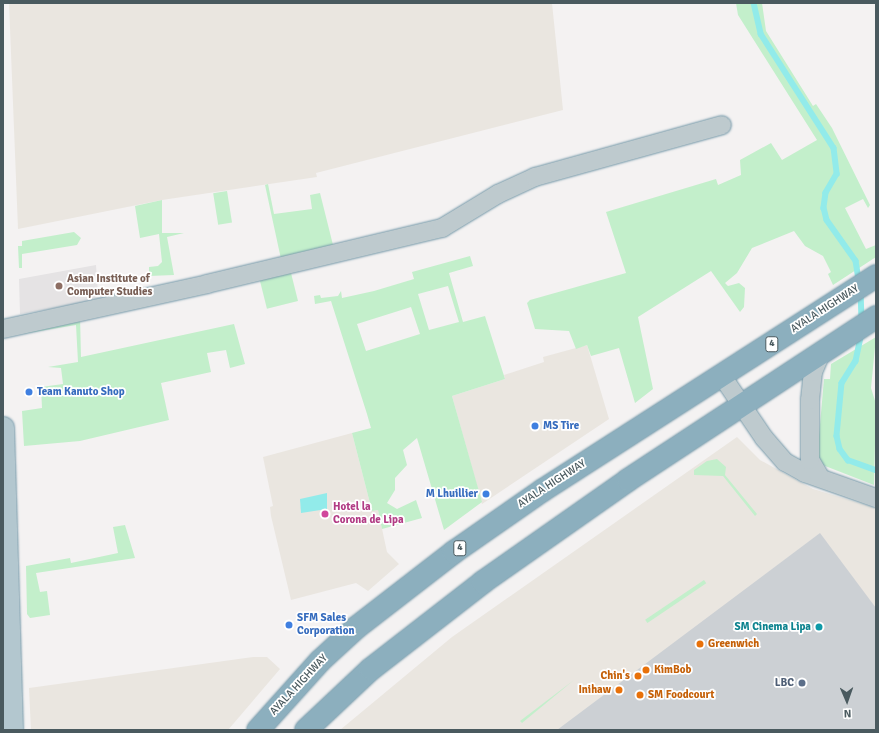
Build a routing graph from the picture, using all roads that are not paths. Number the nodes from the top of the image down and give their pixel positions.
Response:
1 (722, 125) dead end
2 (876, 276) edge
3 (876, 317) edge
4 (3, 329) edge
5 (823, 350) junction
6 (722, 376) junction
7 (742, 406) junction
8 (3, 428) edge
9 (820, 477) junction
10 (4, 481) edge
11 (857, 492) junction
12 (876, 493) edge
13 (876, 498) edge
14 (12, 730) edge
15 (258, 730) edge
16 (306, 730) edge

1 - 4 street
2 - 6 highway, AYALA HIGHWAY / 4
3 - 5 highway
5 - 7 highway
5 - 9 street
6 - 7 street
6 - 15 highway, AYALA HIGHWAY / 4
7 - 9 street
7 - 16 highway
8 - 10 main road
9 - 11 street
10 - 14 main road
11 - 12 street
11 - 13 street

